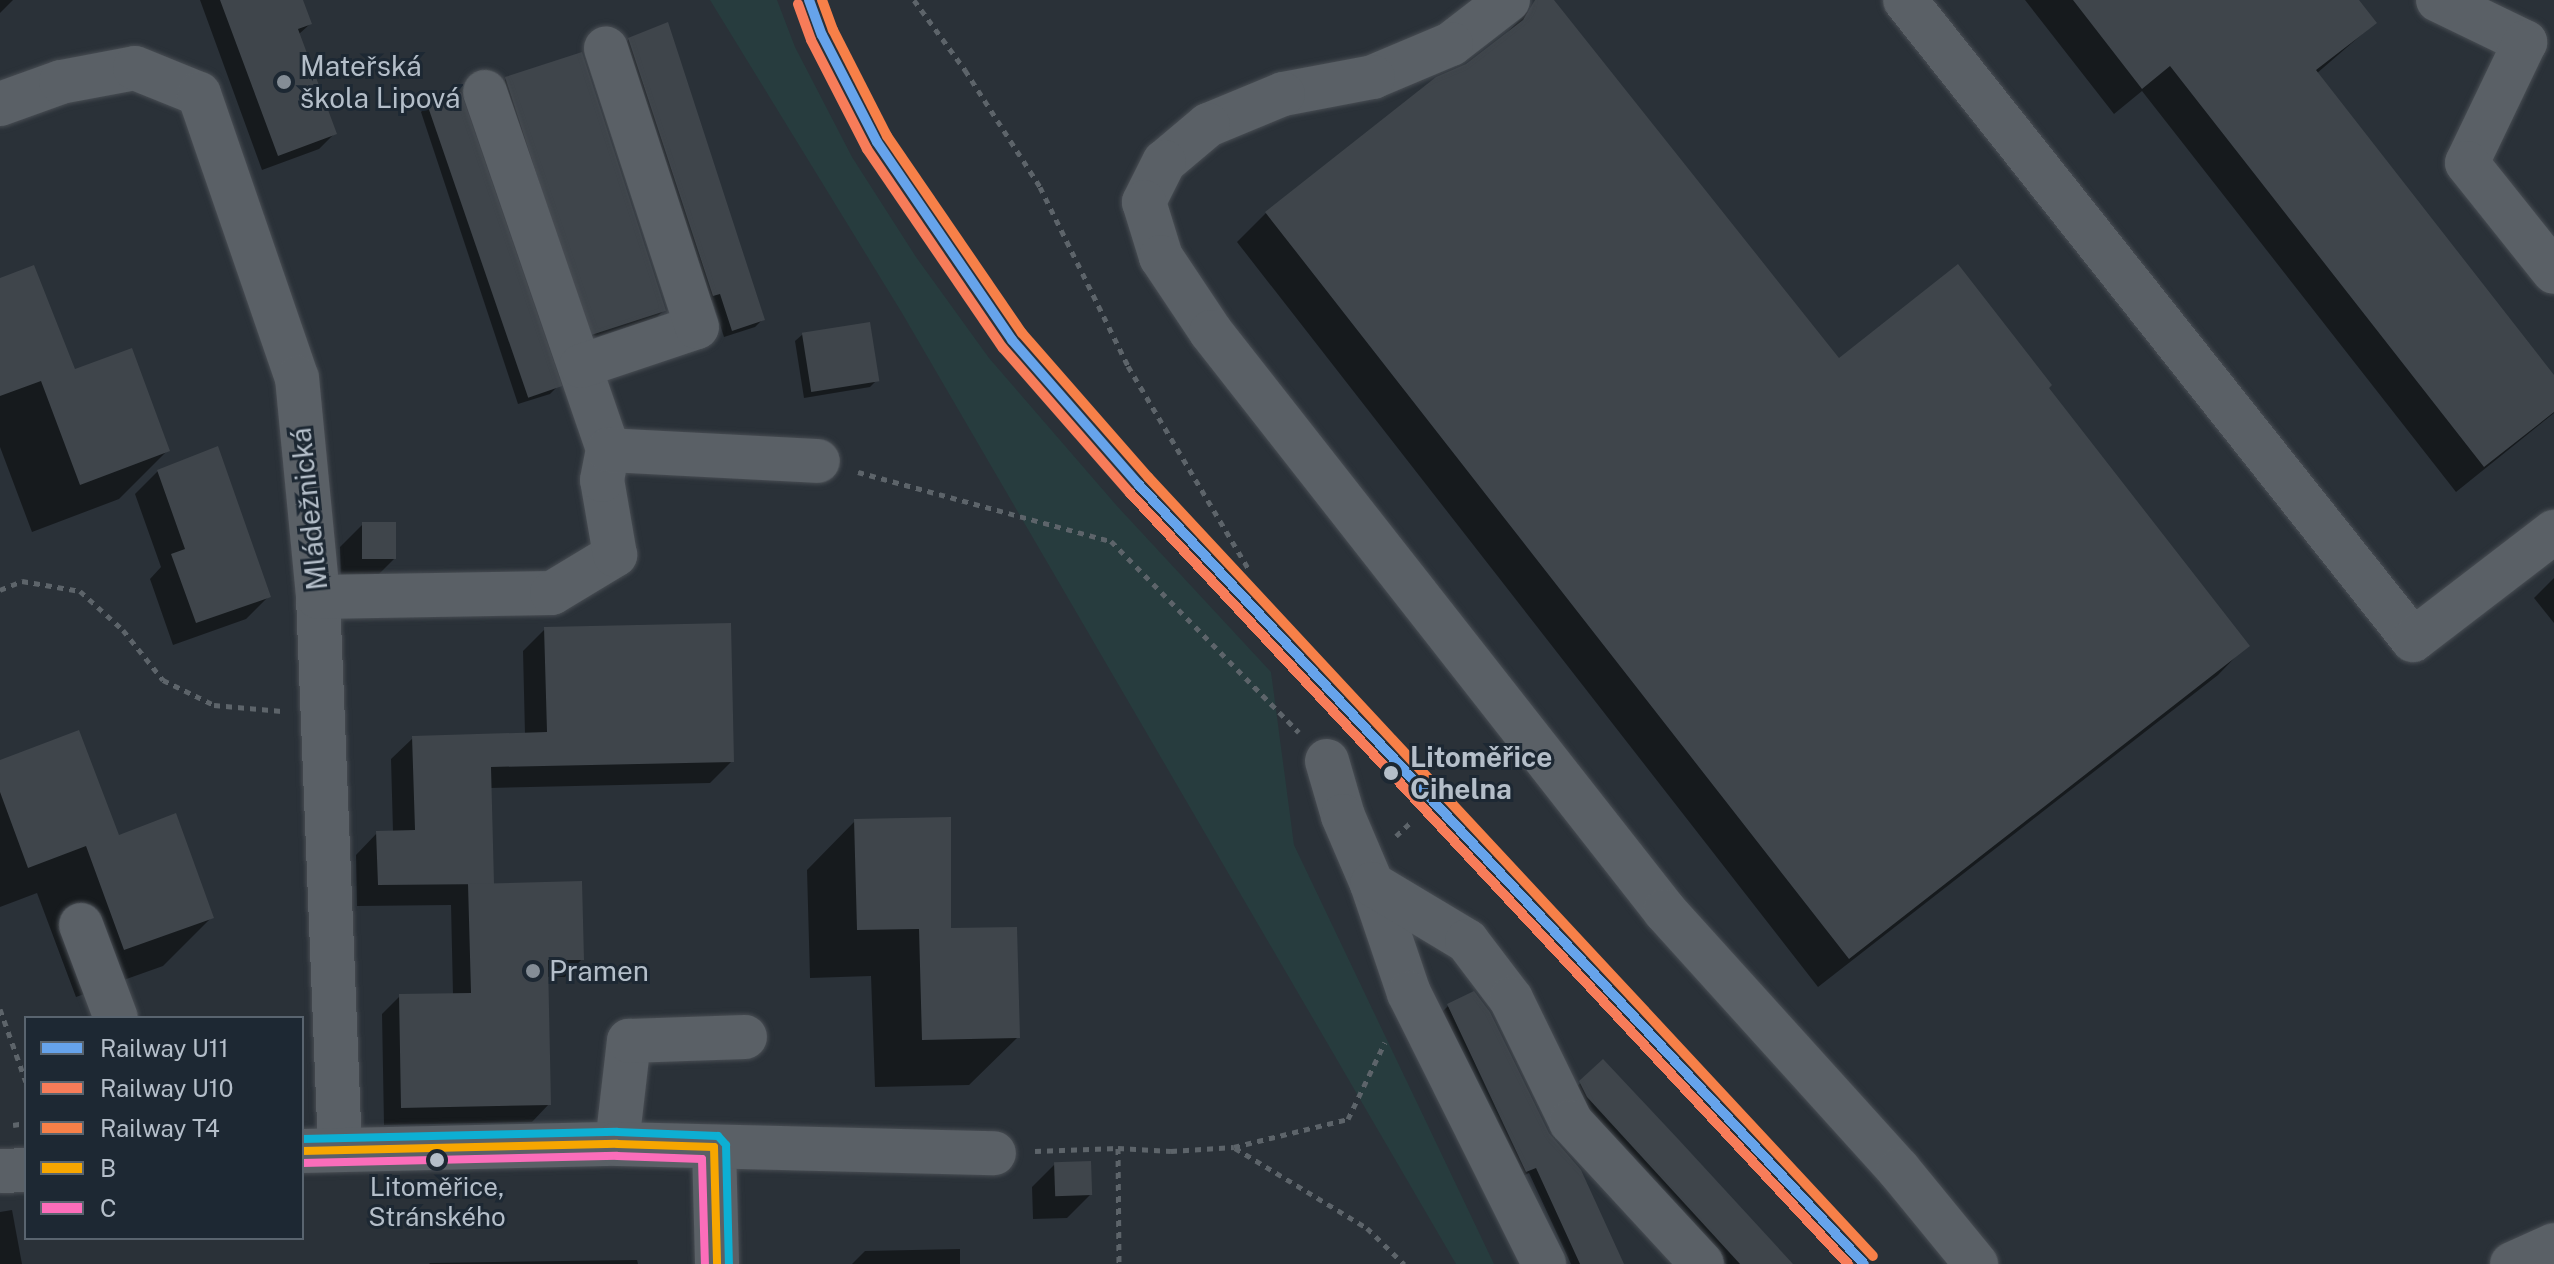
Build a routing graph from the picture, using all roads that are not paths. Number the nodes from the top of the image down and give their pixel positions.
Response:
1 (1508, 0) edge
2 (1905, 0) edge
3 (2438, 0) edge
4 (606, 48) dead end
5 (485, 92) dead end
6 (0, 104) edge
7 (2554, 272) edge
8 (581, 366) junction
9 (608, 450) junction
10 (818, 461) road end
11 (2554, 532) edge
12 (318, 597) junction
13 (1327, 761) road end
14 (1372, 884) junction
15 (81, 925) dead end
16 (115, 1016) edge
17 (745, 1037) dead end
18 (617, 1144) junction
19 (714, 1147) junction
20 (321, 1150) edge
21 (994, 1153) road end
22 (24, 1170) edge
23 (0, 1171) edge
24 (2554, 1245) edge
25 (1688, 1257) edge
26 (717, 1264) edge
27 (1544, 1264) edge
28 (1976, 1264) edge
29 (2512, 1264) edge

1 - 28 street
2 - 11 street
3 - 7 street
4 - 8 street
5 - 8 street
6 - 12 street, Mládežnická
8 - 9 street
9 - 10 street
9 - 12 street
12 - 20 street, Mládežnická
13 - 14 street
14 - 25 street
14 - 27 street
15 - 16 street
17 - 18 street
18 - 19 street
18 - 20 street
19 - 21 street
19 - 26 street
22 - 23 street
24 - 29 street

